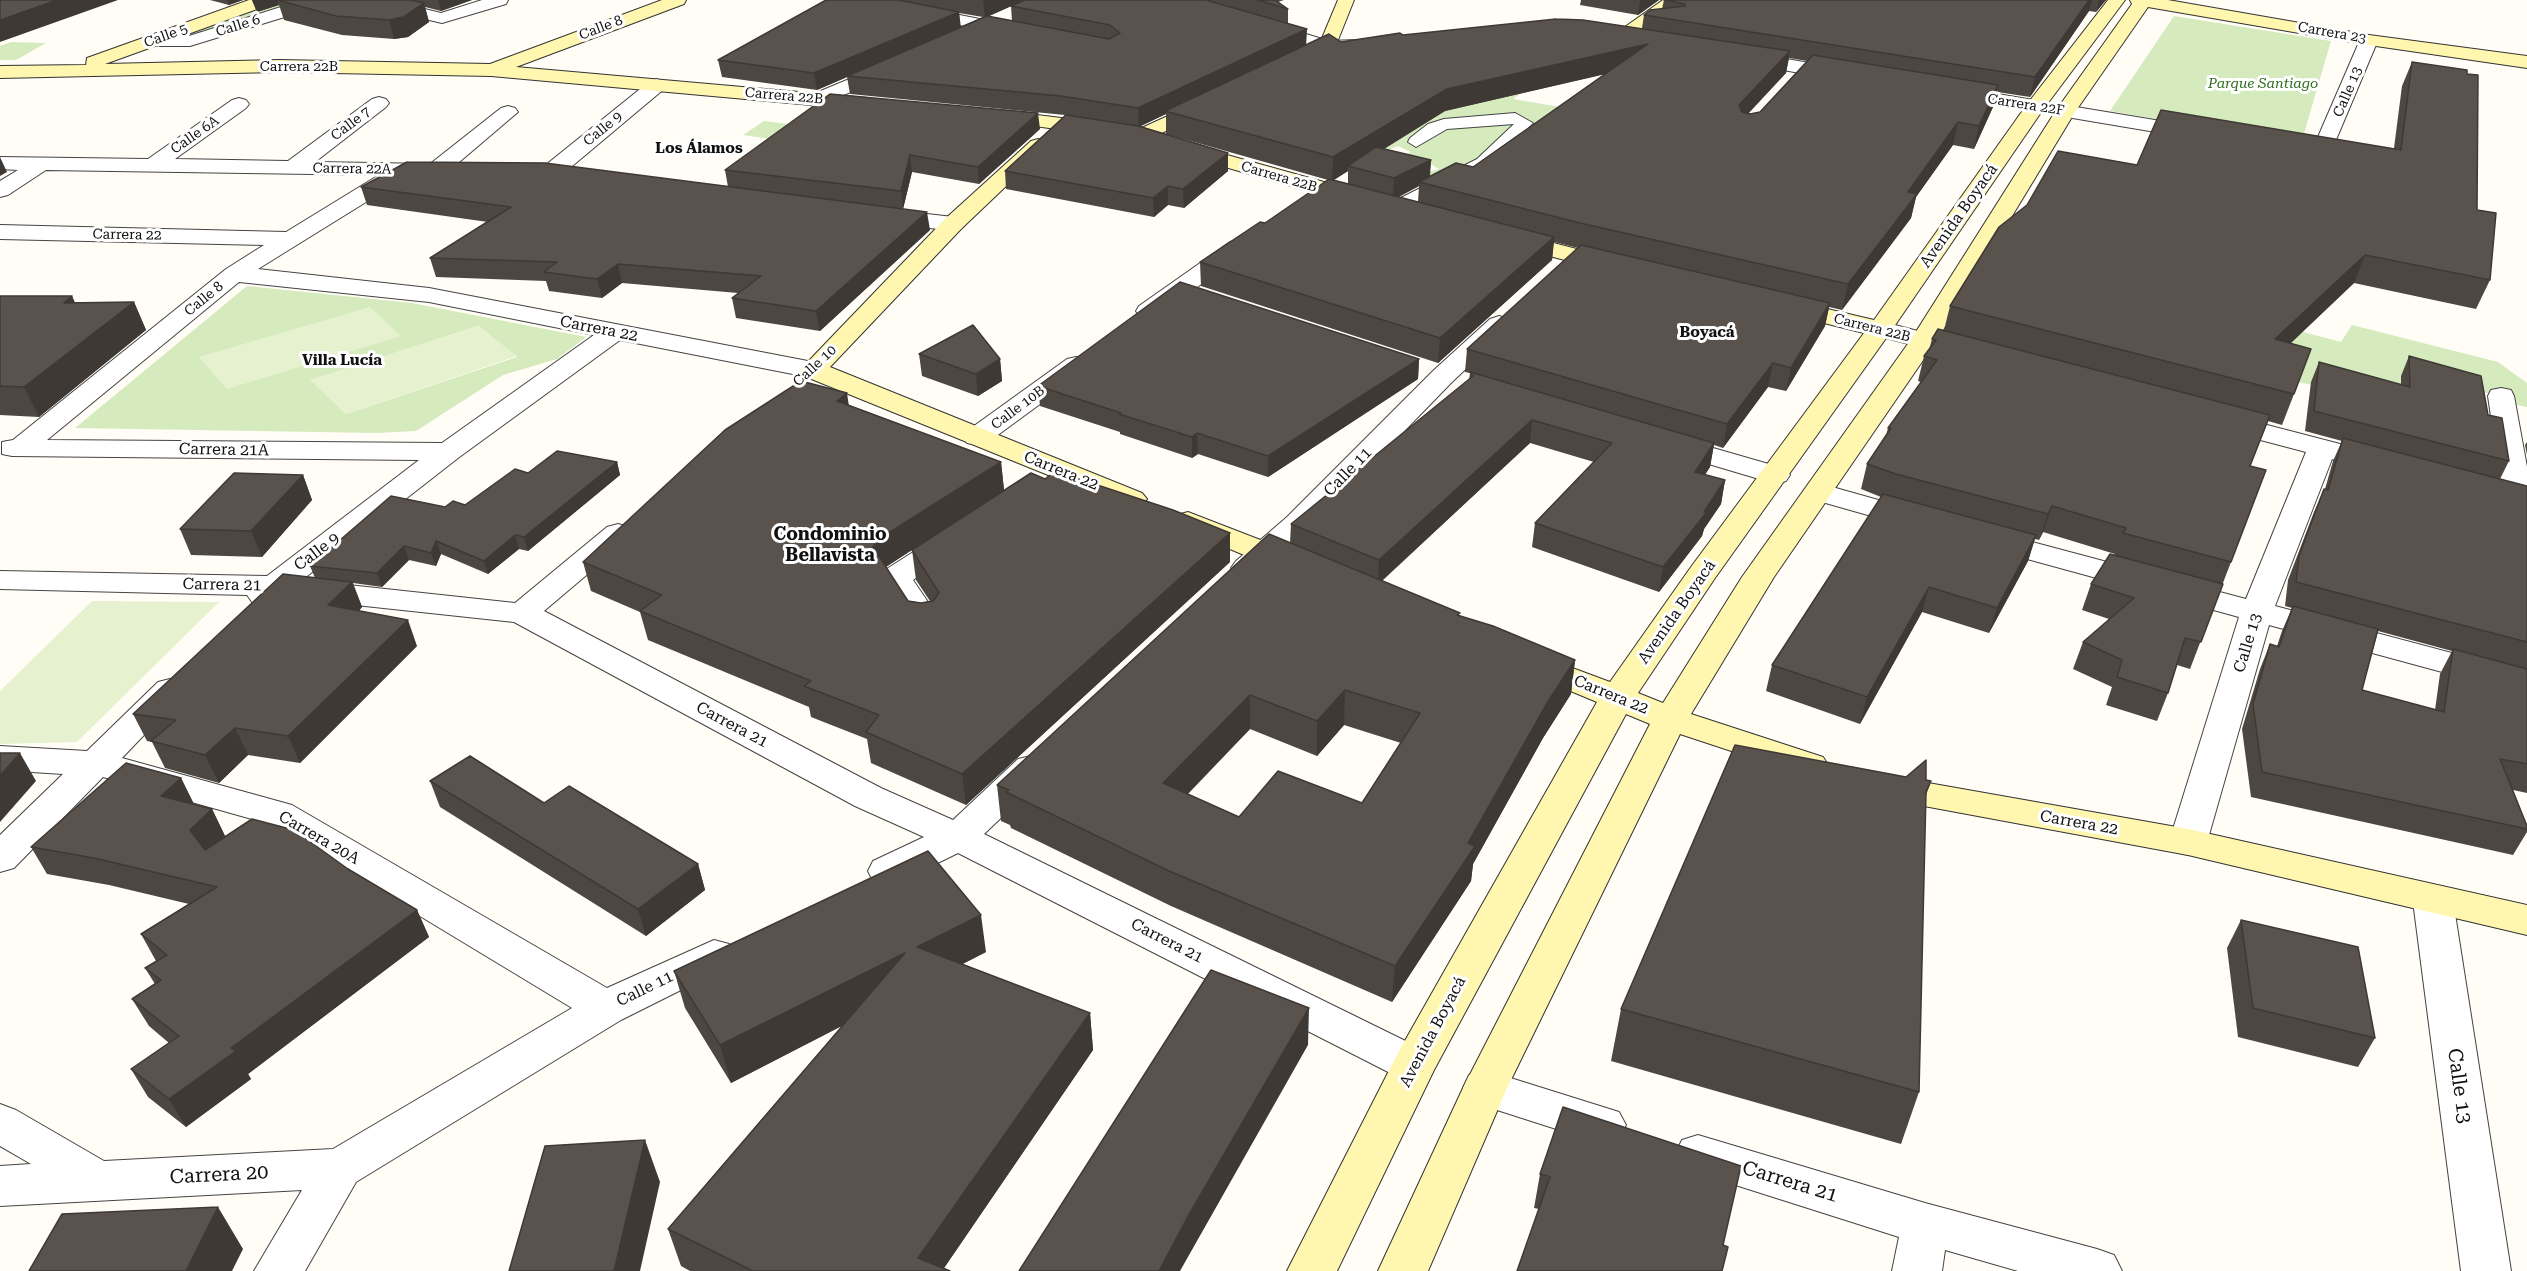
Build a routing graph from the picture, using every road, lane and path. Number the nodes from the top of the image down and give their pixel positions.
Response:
1 (264, 0) edge
2 (321, 0) edge
3 (367, 0) edge
4 (500, 0) edge
5 (678, 0) edge
6 (858, 0) edge
7 (1176, 0) edge
8 (1346, 0) edge
9 (1674, 0) edge
10 (2117, 0) edge
11 (2138, 0) edge
12 (2144, 1) edge
13 (1016, 13) edge
14 (987, 26) junction
15 (1032, 35) edge
16 (1601, 36) edge
17 (1621, 38) junction
18 (956, 39) edge
19 (2369, 40) junction
20 (152, 41) junction
21 (1644, 42) edge
22 (1372, 44) edge
23 (1328, 46) junction
24 (1724, 55) edge
25 (903, 62) edge
26 (2527, 62) edge
27 (491, 70) junction
28 (68, 71) junction
29 (1276, 71) edge
30 (0, 72) edge
31 (1862, 78) edge
32 (657, 85) junction
33 (1931, 89) edge
34 (1224, 95) edge
35 (818, 99) junction
36 (379, 103) dead end
37 (239, 104) dead end
38 (888, 106) edge
39 (2050, 109) junction
40 (508, 112) dead end
41 (981, 115) edge
42 (1062, 123) junction
43 (1142, 135) junction
44 (2214, 135) edge
45 (1416, 142) dead end
46 (2271, 145) edge
47 (0, 163) edge
48 (43, 163) junction
49 (152, 166) junction
50 (293, 168) junction
51 (402, 170) junction
52 (435, 170) junction
53 (469, 171) edge
54 (527, 172) edge
55 (550, 173) junction
56 (573, 176) edge
57 (0, 190) edge
58 (1395, 208) junction
59 (858, 212) edge
60 (1424, 215) edge
61 (953, 224) junction
62 (0, 232) edge
63 (1493, 234) edge
64 (1254, 236) edge
65 (290, 239) junction
66 (1642, 272) edge
67 (234, 274) junction
68 (1177, 289) junction
69 (1210, 300) edge
70 (1767, 302) edge
71 (1521, 304) edge
72 (1130, 325) edge
73 (1880, 330) junction
74 (614, 332) junction
75 (1924, 340) junction
76 (1092, 353) edge
77 (1981, 356) edge
78 (813, 370) junction
79 (786, 393) edge
80 (2501, 396) dead end
81 (2197, 414) edge
82 (1650, 437) edge
83 (977, 438) junction
84 (10, 448) edge
85 (2322, 448) junction
86 (448, 452) junction
87 (1056, 468) junction
88 (2403, 469) edge
89 (1776, 475) junction
90 (1031, 488) edge
91 (1818, 492) junction
92 (2513, 497) edge
93 (634, 519) edge
94 (973, 526) edge
95 (1264, 551) junction
96 (1319, 574) edge
97 (0, 579) edge
98 (1220, 592) edge
99 (259, 599) junction
100 (2257, 612) junction
101 (522, 613) junction
102 (925, 621) edge
103 (1507, 652) edge
104 (189, 671) edge
105 (2527, 684) edge
106 (1617, 699) junction
107 (1670, 719) junction
108 (1054, 747) edge
109 (0, 758) edge
110 (98, 764) junction
111 (958, 837) junction
112 (2188, 842) junction
113 (0, 858) edge
114 (851, 889) edge
115 (2433, 901) junction
116 (2527, 921) edge
117 (745, 940) edge
118 (606, 1008) junction
119 (1414, 1065) junction
120 (1485, 1088) junction
121 (0, 1123) edge
122 (340, 1168) junction
123 (99, 1181) junction
124 (0, 1186) edge
125 (1925, 1224) junction
126 (279, 1271) edge
127 (1312, 1271) edge
128 (1403, 1271) edge
129 (1917, 1271) edge
130 (2097, 1271) edge
131 (2486, 1271) edge

1 - 20 street, Calle 5
2 - 20 street, Calle 6
3 - 4 street
5 - 27 street, Calle 8
6 - 14 street
7 - 23 street
8 - 23 street
9 - 17 street
10 - 39 street, Avenida Boyacá
11 - 12 street, Carrera 23
12 - 19 street, Carrera 23
12 - 39 street, Avenida Boyacá
13 - 14 street
14 - 15 street
14 - 18 street
16 - 17 street
17 - 21 street
19 - 26 street, Carrera 23
19 - 46 street, Calle 13
20 - 28 street, Calle 5
22 - 23 street
23 - 29 street
24 - 31 street
25 - 35 street
27 - 28 street, Carrera 22B
27 - 32 street, Carrera 22B
28 - 30 street, Carrera 22B
32 - 35 street, Carrera 22B
32 - 55 street, Calle 9
33 - 39 street, Carrera 22F
34 - 43 street
35 - 38 street, Carrera 22B
36 - 50 street, Calle 7
37 - 49 street, Calle 6A
39 - 44 street, Carrera 22F
39 - 73 street, Avenida Boyacá
39 - 75 street, Avenida Boyacá
40 - 52 street
41 - 42 street, Carrera 22B
42 - 43 street, Carrera 22B
42 - 61 street, Calle 10
43 - 58 street, Carrera 22B
45 - 58 lane
47 - 48 street, Carrera 22A
48 - 49 street, Carrera 22A
48 - 57 street
49 - 50 street, Carrera 22A
50 - 51 street, Carrera 22A
51 - 52 street, Carrera 22A
51 - 65 street, Calle 8
52 - 53 street, Carrera 22A
54 - 55 street
55 - 56 street
58 - 60 street, Carrera 22B
59 - 61 street
61 - 78 street, Calle 10
62 - 65 street, Carrera 22
63 - 66 street
64 - 68 street
65 - 67 street, Calle 8
67 - 74 street, Carrera 22
67 - 84 street, Calle 8
68 - 69 street
68 - 72 street
70 - 73 street, Carrera 22B
71 - 95 street, Calle 11
73 - 75 street, Carrera 22B
73 - 89 street, Avenida Boyacá
74 - 78 street, Carrera 22
74 - 86 street, Calle 9
75 - 77 street, Carrera 22B
75 - 91 street, Avenida Boyacá
76 - 83 street, Calle 10B
78 - 79 street, Calle 10
78 - 83 street, Carrera 22
80 - 92 street
81 - 85 street
82 - 89 street
83 - 87 street, Carrera 22
84 - 86 street, Carrera 21A
85 - 88 street
85 - 100 street, Calle 13
86 - 99 street, Calle 9
87 - 90 street
87 - 95 street, Carrera 22
89 - 106 street, Avenida Boyacá
91 - 100 street
91 - 107 street, Avenida Boyacá
93 - 101 street
94 - 102 street
95 - 96 street, Carrera 22
95 - 98 street, Calle 11
97 - 99 street, Carrera 21
99 - 101 street, Carrera 21
100 - 105 street
100 - 112 street, Calle 13
101 - 111 street, Carrera 21
103 - 106 street, Carrera 22
104 - 110 street
106 - 107 street, Carrera 22
106 - 119 street, Avenida Boyacá
107 - 112 street, Carrera 22
107 - 120 street, Avenida Boyacá
108 - 111 street
109 - 110 street, Carrera 20A
110 - 113 street
110 - 118 street, Carrera 20A
111 - 114 street
111 - 119 street, Carrera 21
112 - 115 street, Carrera 22
115 - 116 street, Carrera 22
115 - 131 street, Calle 13
117 - 118 street, Calle 11
118 - 122 street, Calle 11
119 - 127 street, Avenida Boyacá
120 - 125 street, Carrera 21
120 - 128 street, Avenida Boyacá
121 - 123 street
122 - 123 street, Carrera 20
122 - 126 street, Calle 11
123 - 124 street, Carrera 20
125 - 129 street
125 - 130 street, Carrera 21

